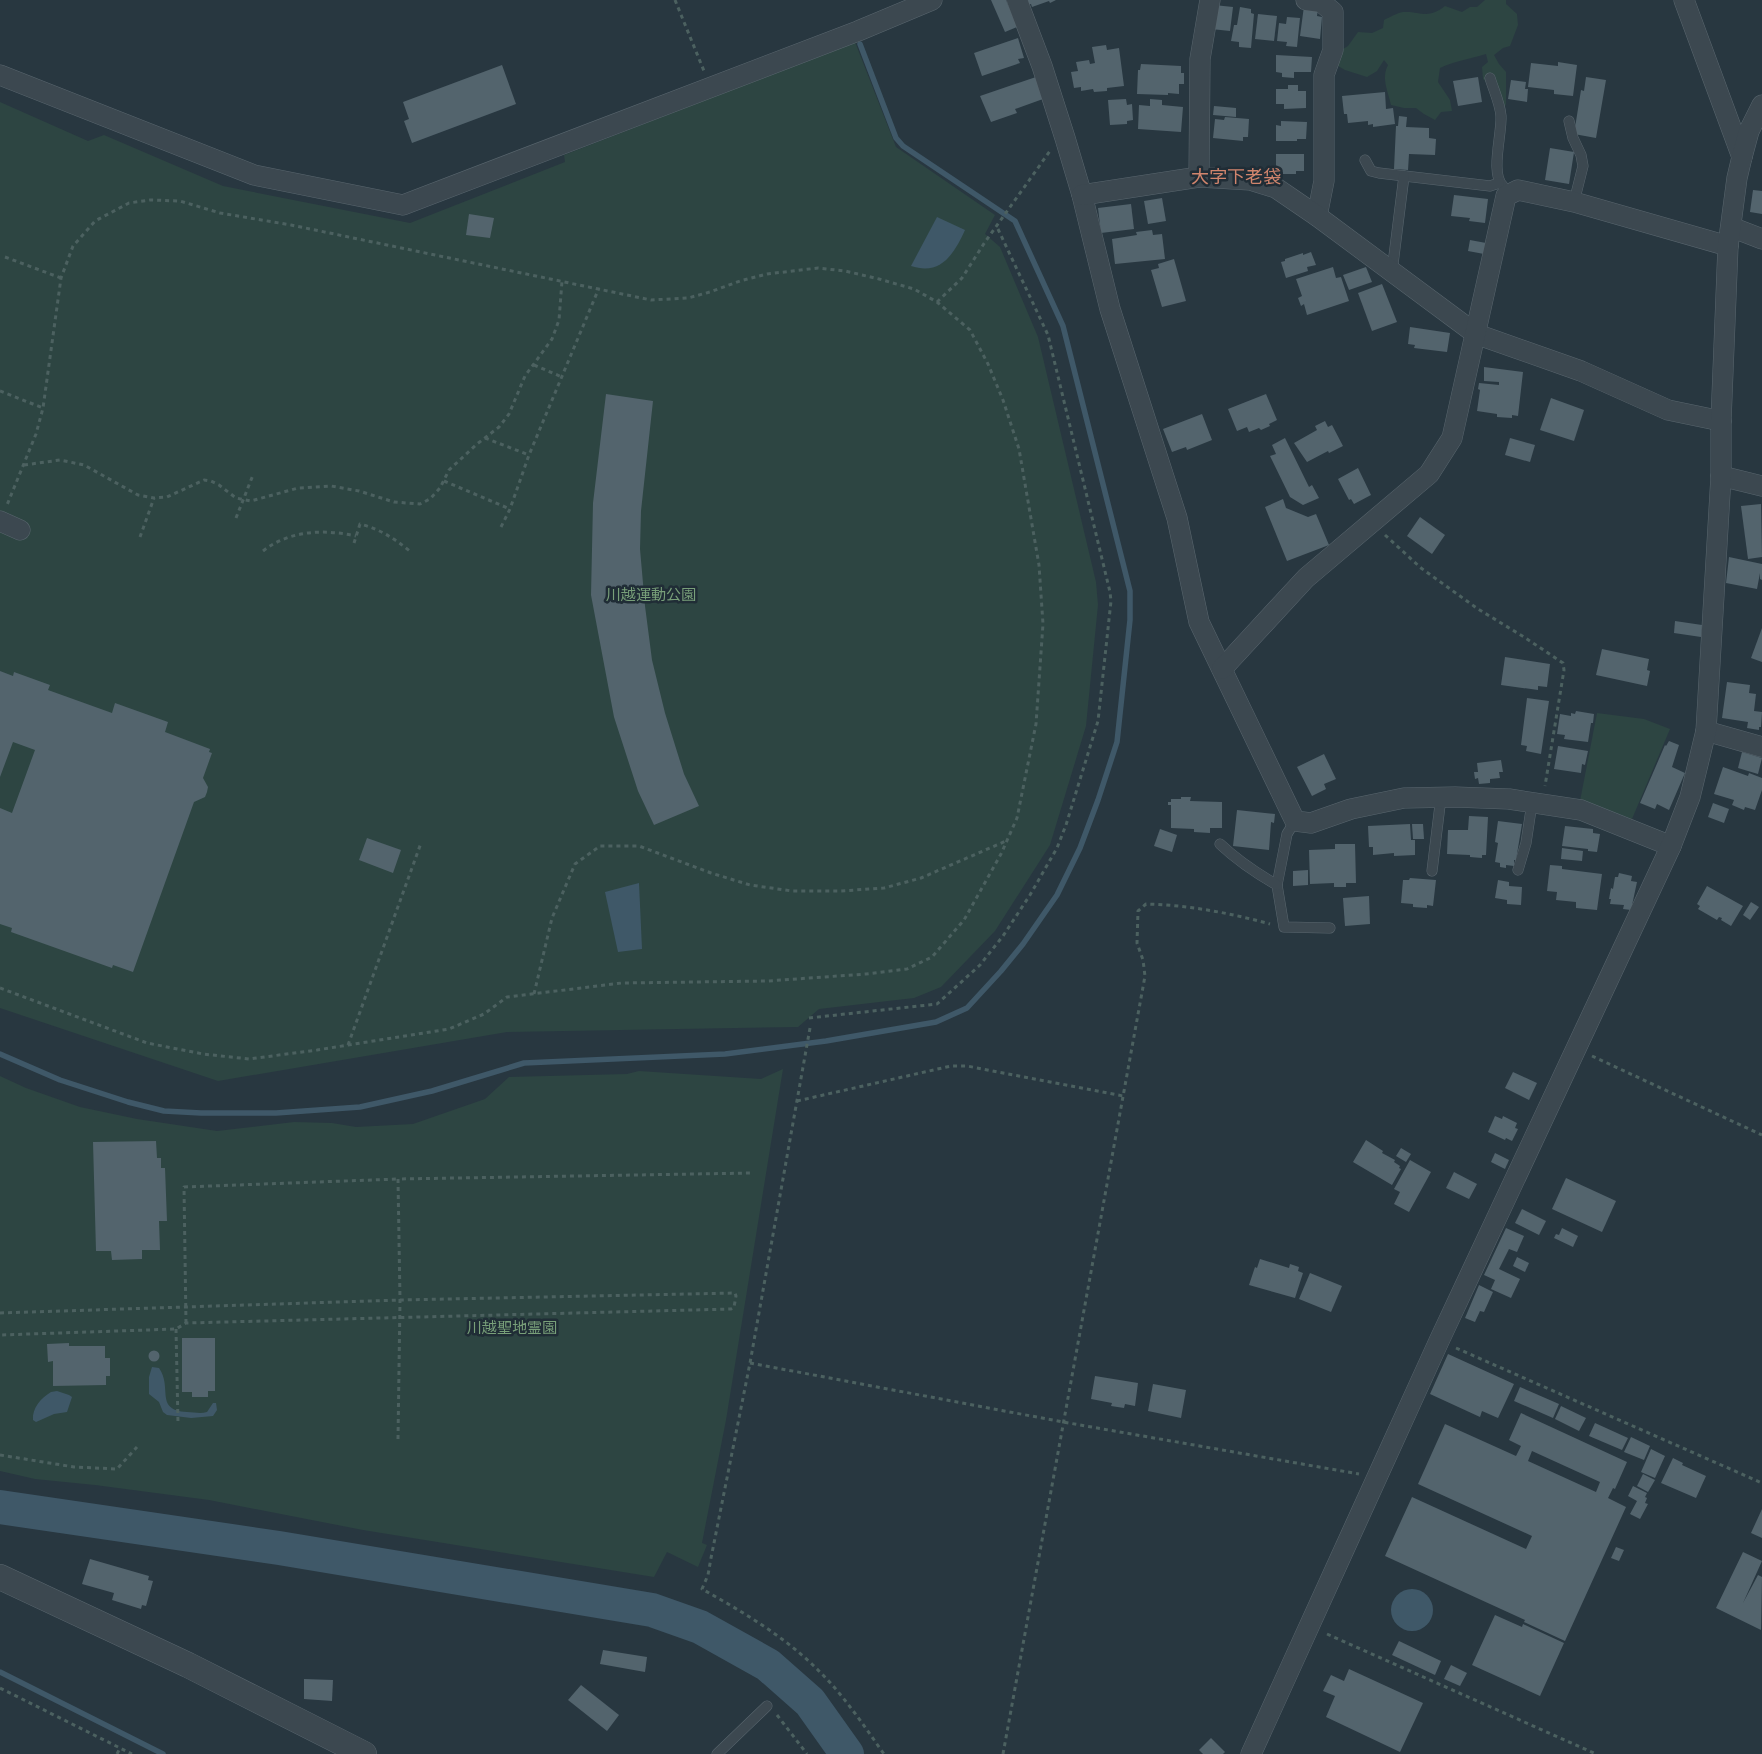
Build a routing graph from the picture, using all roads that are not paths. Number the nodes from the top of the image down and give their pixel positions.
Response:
1 (932, 0) edge
2 (1017, 0) edge
3 (1210, 0) edge
4 (1306, 0) edge
5 (1684, 0) edge
6 (0, 75) edge
7 (1490, 78) dead end
8 (1762, 105) edge
9 (1569, 121) dead end
10 (1742, 157) junction
11 (1365, 160) dead end
12 (1404, 176) junction
13 (1199, 177) junction
14 (1505, 188) junction
15 (1082, 195) junction
16 (1574, 202) junction
17 (1317, 216) junction
18 (1730, 236) junction
19 (1762, 239) edge
20 (1392, 272) junction
21 (1476, 334) junction
22 (1722, 421) junction
23 (1721, 476) junction
24 (1762, 486) edge
25 (3, 515) edge
26 (20, 530) dead end
27 (1222, 669) junction
28 (1706, 732) junction
29 (1762, 747) edge
30 (1440, 797) junction
31 (1537, 804) junction
32 (1295, 821) junction
33 (1220, 844) dead end
34 (1671, 846) junction
35 (1518, 870) dead end
36 (1432, 871) dead end
37 (1277, 885) junction
38 (1330, 928) dead end
39 (0, 1577) edge
40 (767, 1706) road end
41 (364, 1754) edge
42 (717, 1754) edge
43 (1251, 1754) edge

1 - 6 street
2 - 15 street
3 - 13 street
4 - 17 street
5 - 10 street
7 - 14 lane
8 - 10 street
9 - 16 lane
10 - 18 street
11 - 12 lane
12 - 14 lane
12 - 20 lane
13 - 15 street
13 - 17 street
14 - 16 street
14 - 21 street
15 - 27 street
16 - 18 street
17 - 20 street
18 - 19 street
18 - 22 street
20 - 21 street
21 - 22 street
21 - 27 street
22 - 23 street
23 - 24 street
23 - 28 street
25 - 26 street
27 - 32 street
28 - 29 street
28 - 34 street
30 - 31 street
30 - 32 street
30 - 36 lane
31 - 34 street
31 - 35 lane
32 - 37 lane
33 - 37 lane
34 - 43 street
37 - 38 lane
39 - 41 street
40 - 42 lane

